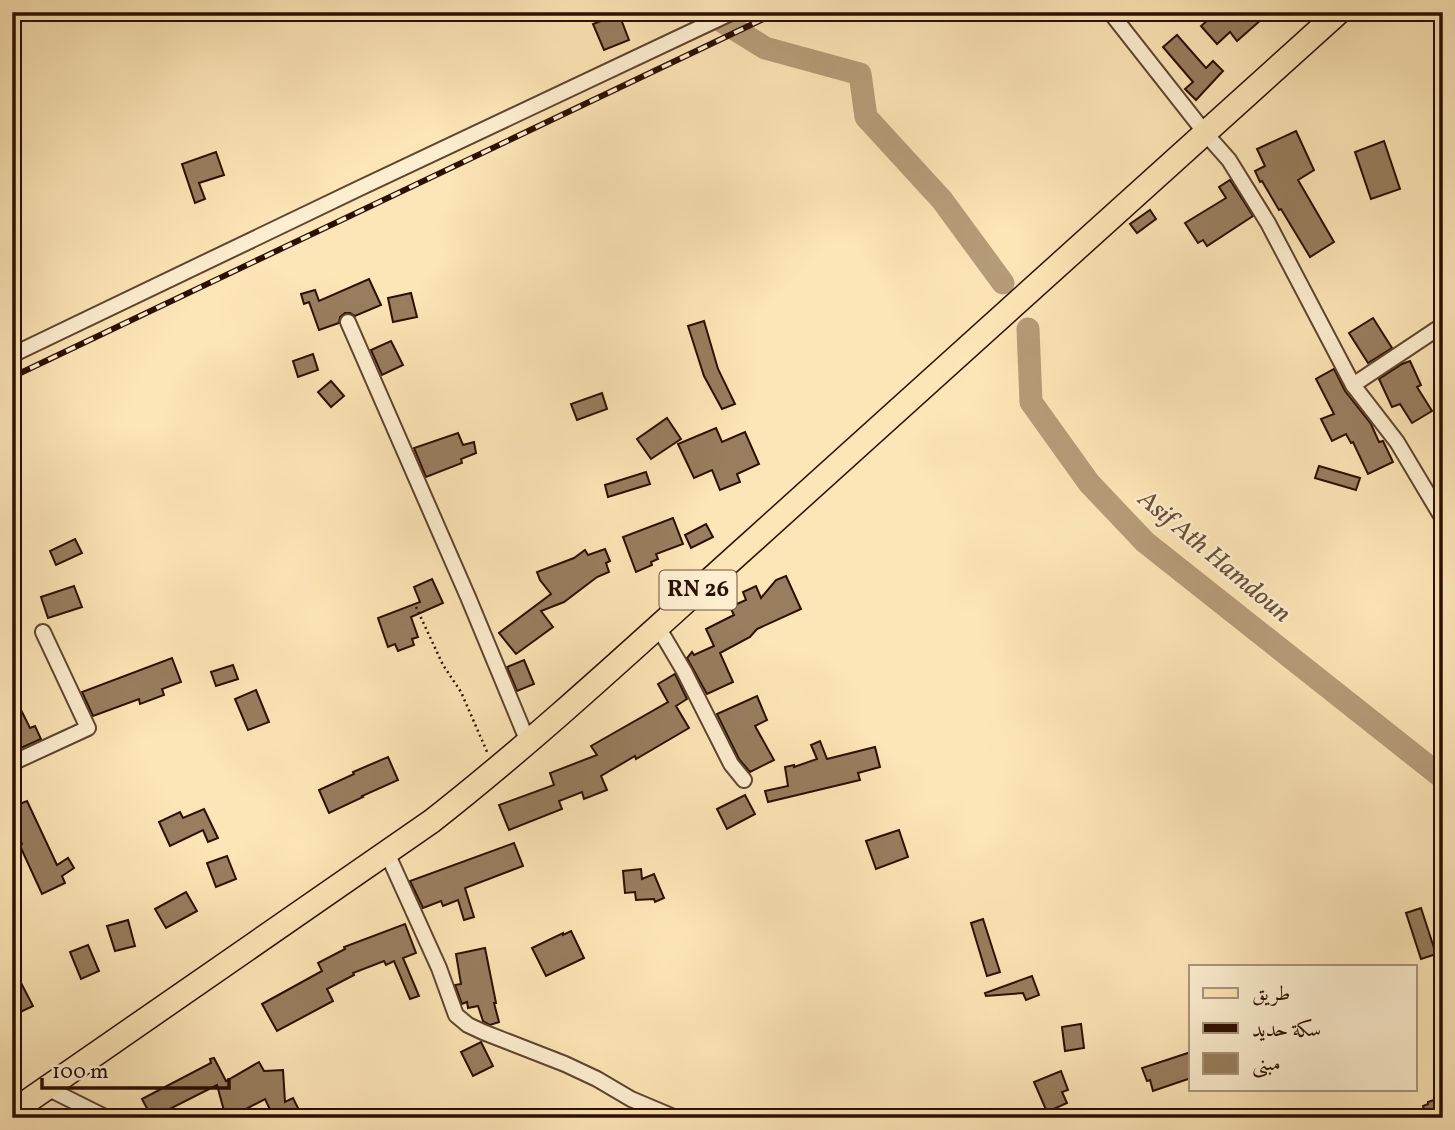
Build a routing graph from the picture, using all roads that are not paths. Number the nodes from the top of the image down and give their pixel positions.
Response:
1 (733, 12) edge
2 (1110, 12) edge
3 (1339, 12) edge
4 (1206, 134) junction
5 (348, 322) dead end
6 (1443, 325) edge
7 (12, 355) edge
8 (1353, 385) junction
9 (1443, 520) edge
10 (658, 627) junction
11 (43, 632) dead end
12 (528, 741) junction
13 (12, 763) edge
14 (744, 780) dead end
15 (387, 853) junction
16 (47, 1088) junction
17 (12, 1112) edge
18 (107, 1118) edge
19 (676, 1118) edge

1 - 7 street
2 - 4 street
3 - 4 main road, RN 26
4 - 8 street
4 - 10 main road, RN 26
5 - 12 street
6 - 8 street
8 - 9 street
10 - 12 main road, RN 26
10 - 14 street
11 - 13 street
12 - 15 main road, RN 26
15 - 16 main road, RN 26
15 - 19 street
16 - 17 main road, RN 26
16 - 18 street

